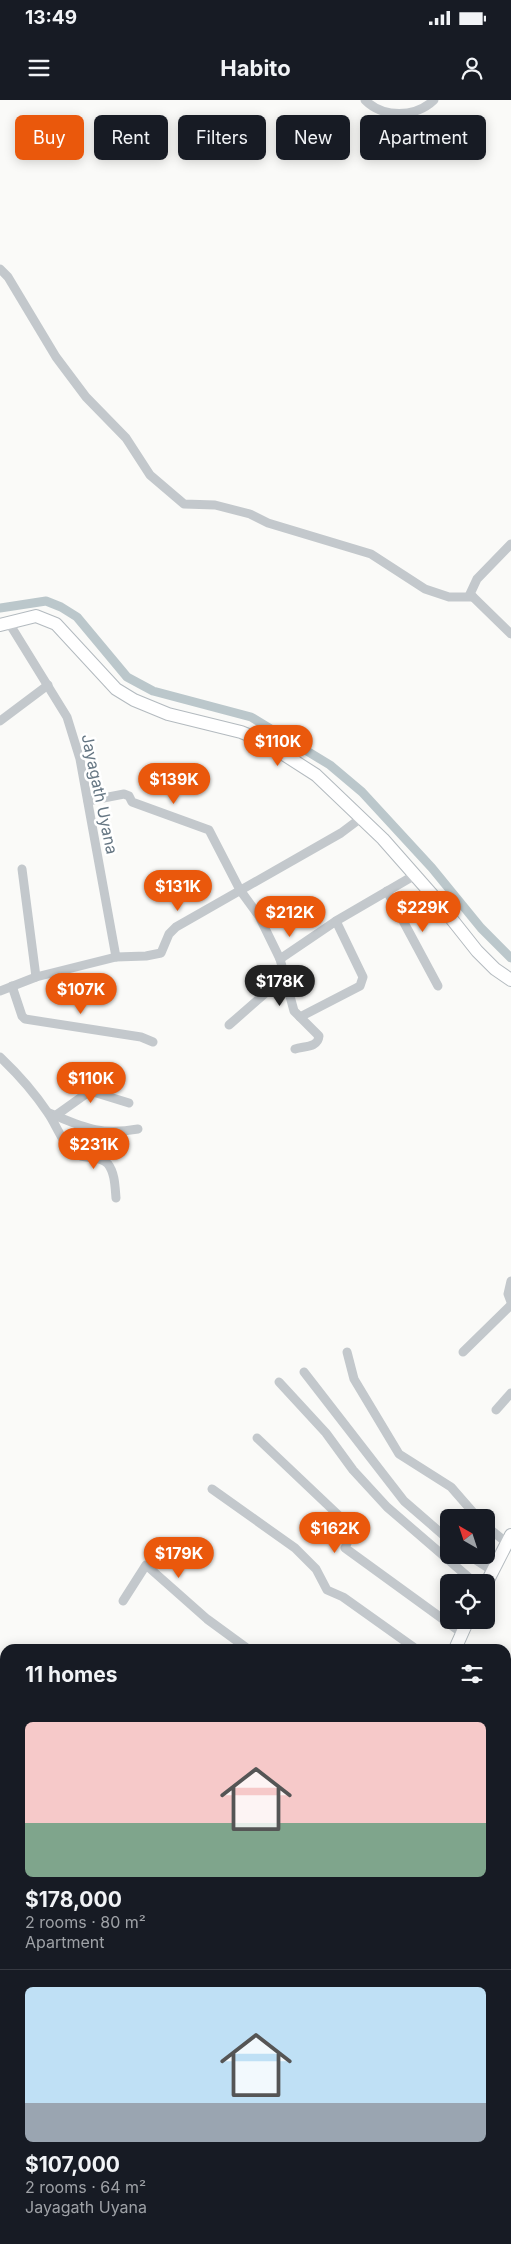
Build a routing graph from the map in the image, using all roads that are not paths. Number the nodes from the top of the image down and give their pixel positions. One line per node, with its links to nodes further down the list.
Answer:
1 (365, 100): 2 (street)
2 (434, 100)
3 (0, 269): 5 (street)
4 (511, 544): 5 (street)
5 (473, 596): 7 (street)
6 (4, 624): 8 (street, Jayagath Uyana); 11 (main road)
7 (511, 634)
8 (48, 685): 9 (street); 10 (street, Jayagath Uyana)
9 (0, 721)
10 (88, 801): 14 (street); 17 (street, Jayagath Uyana)
11 (361, 818): 13 (main road); 14 (street)
12 (22, 868): 20 (street)
13 (415, 876): 15 (street); 21 (main road)
14 (240, 890): 17 (street); 18 (street)
15 (388, 891): 16 (street); 23 (street)
16 (336, 921): 18 (street); 25 (street)
17 (116, 957): 20 (street)
18 (280, 959): 19 (street)
19 (285, 976): 25 (street); 26 (street)
20 (36, 977): 22 (street)
21 (511, 980)
22 (12, 986): 24 (street); 27 (street)
23 (438, 986)
24 (0, 991)
25 (300, 1017): 28 (street)
26 (229, 1025)
27 (153, 1042)
28 (295, 1050)
29 (0, 1057): 31 (street)
30 (128, 1104): 31 (street)
31 (52, 1114): 32 (street); 33 (street)
32 (138, 1129)
33 (116, 1198)
34 (511, 1282): 35 (street)
35 (511, 1303): 37 (street)
36 (346, 1352): 44 (street)
37 (463, 1352)
38 (304, 1372): 46 (street)
39 (279, 1382): 50 (street)
40 (511, 1394): 41 (street)
41 (496, 1410)
42 (257, 1438): 54 (street)
43 (212, 1489): 56 (street)
44 (470, 1509)
45 (495, 1531): 47 (street)
46 (440, 1532)
47 (509, 1539): 49 (main road)
48 (482, 1564): 49 (street)
49 (493, 1571): 51 (main road)
50 (465, 1574)
51 (491, 1574)
52 (122, 1601): 55 (street)
53 (464, 1629): 54 (main road)
54 (462, 1632): 57 (main road)
55 (241, 1644)
56 (409, 1644)
57 (457, 1644)

